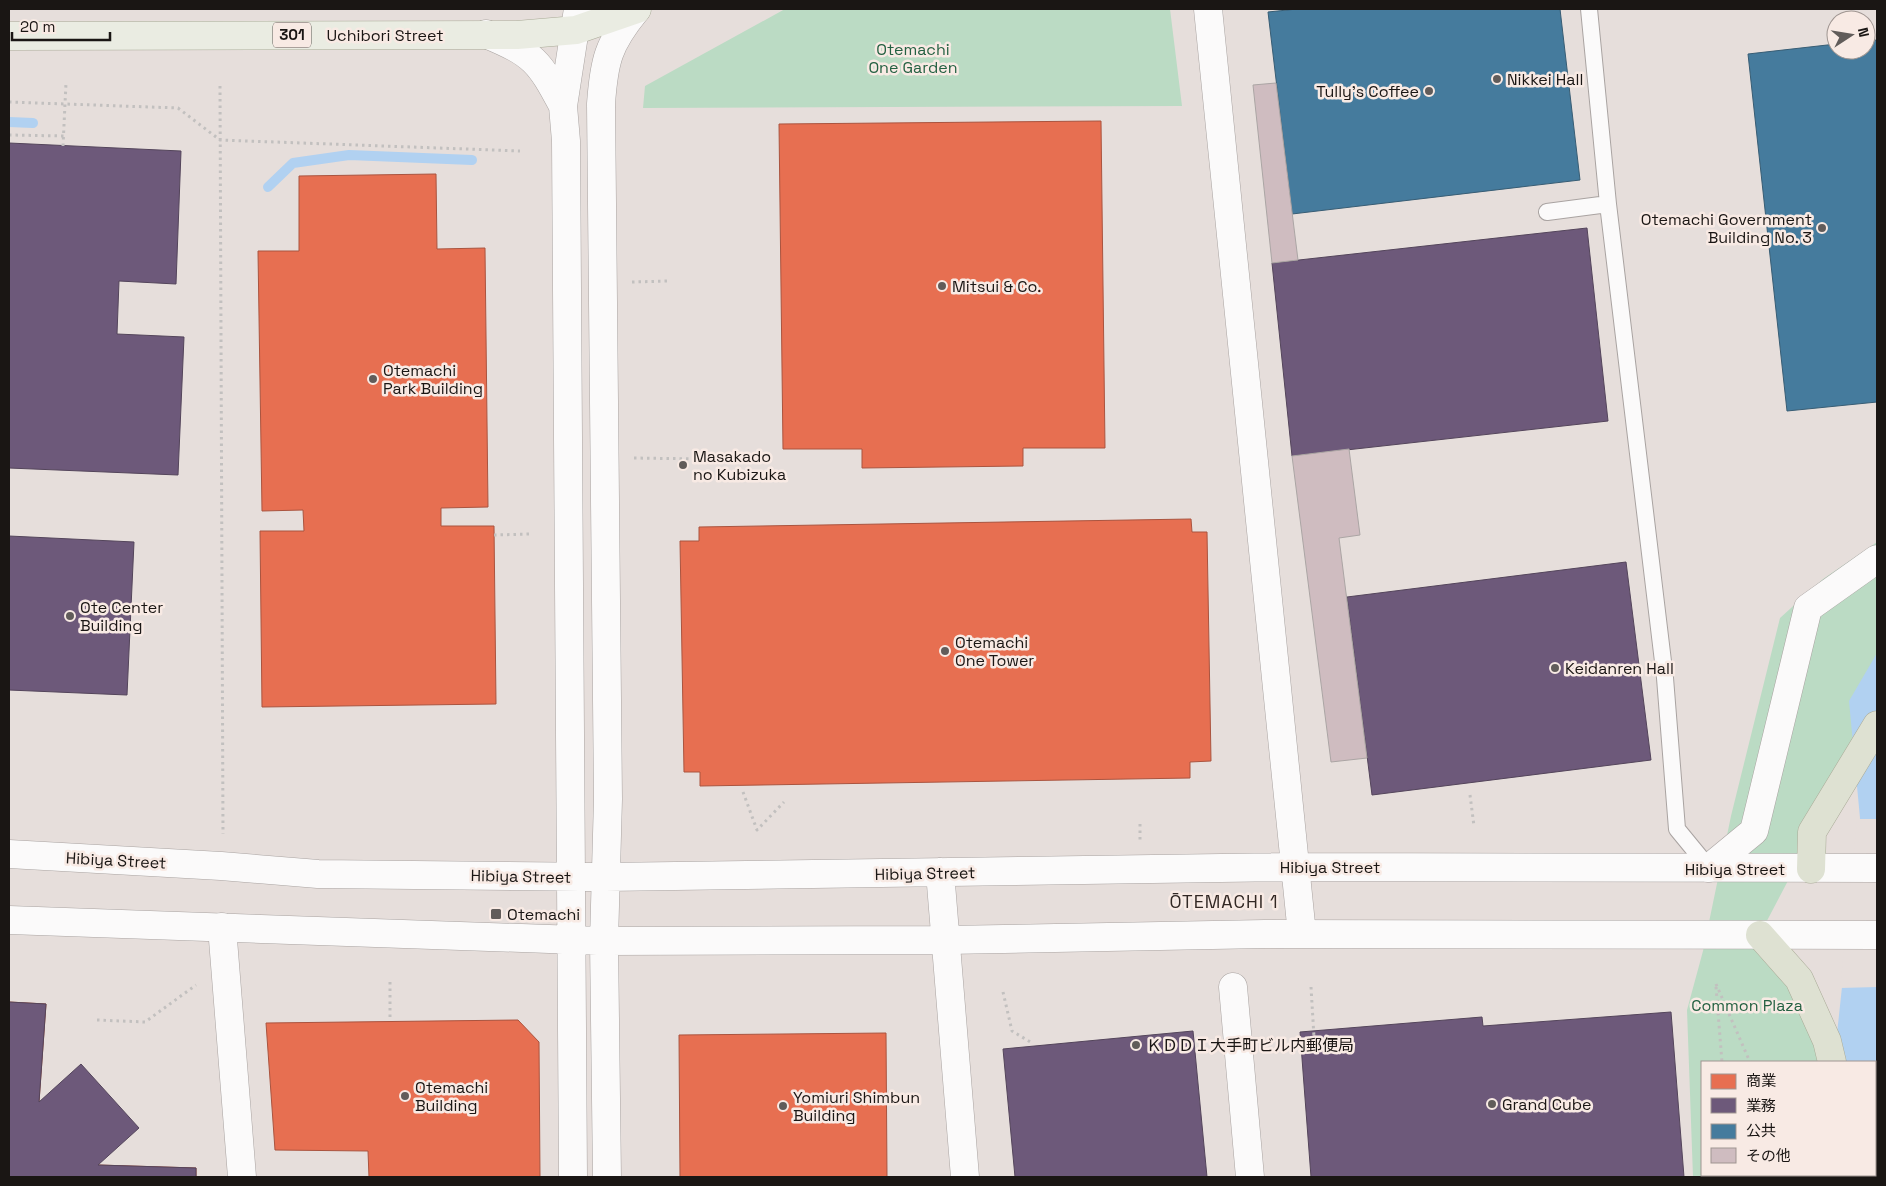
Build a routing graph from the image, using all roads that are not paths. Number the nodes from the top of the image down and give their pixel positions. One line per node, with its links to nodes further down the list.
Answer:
1 (636, 9): 4 (main road, Uchibori Street / 301); 7 (street)
2 (1208, 9): 14 (street)
3 (1589, 9): 9 (lane)
4 (572, 16): 5 (main road, Uchibori Street / 301); 7 (street); 8 (street)
5 (486, 34): 6 (main road, Uchibori Street / 301); 8 (street)
6 (9, 36)
7 (601, 104): 20 (street)
8 (563, 106): 19 (street)
9 (1608, 204): 10 (lane); 15 (lane)
10 (1547, 212)
11 (1877, 559): 15 (street)
12 (1877, 725): 17 (highway)
13 (9, 854): 19 (street, Hibiya Street)
14 (1296, 867): 15 (street, Hibiya Street); 18 (street, Hibiya Street); 23 (street)
15 (1709, 868): 17 (street, Hibiya Street)
16 (1877, 868): 17 (street, Hibiya Street)
17 (1811, 869)
18 (940, 872): 20 (street, Hibiya Street); 27 (street)
19 (570, 876): 20 (street, Hibiya Street); 26 (street)
20 (605, 877): 28 (street)
21 (9, 920): 22 (street)
22 (222, 927): 26 (street); 31 (street)
23 (1302, 934): 24 (street); 27 (street)
24 (1760, 934): 25 (street); 30 (highway)
25 (1877, 935)
26 (570, 940): 28 (street); 32 (street)
27 (946, 940): 28 (street); 34 (street)
28 (604, 941): 33 (street)
29 (1234, 987): 35 (street)
30 (1830, 1052)
31 (242, 1177)
32 (573, 1177)
33 (607, 1177)
34 (965, 1177)
35 (1250, 1177)

